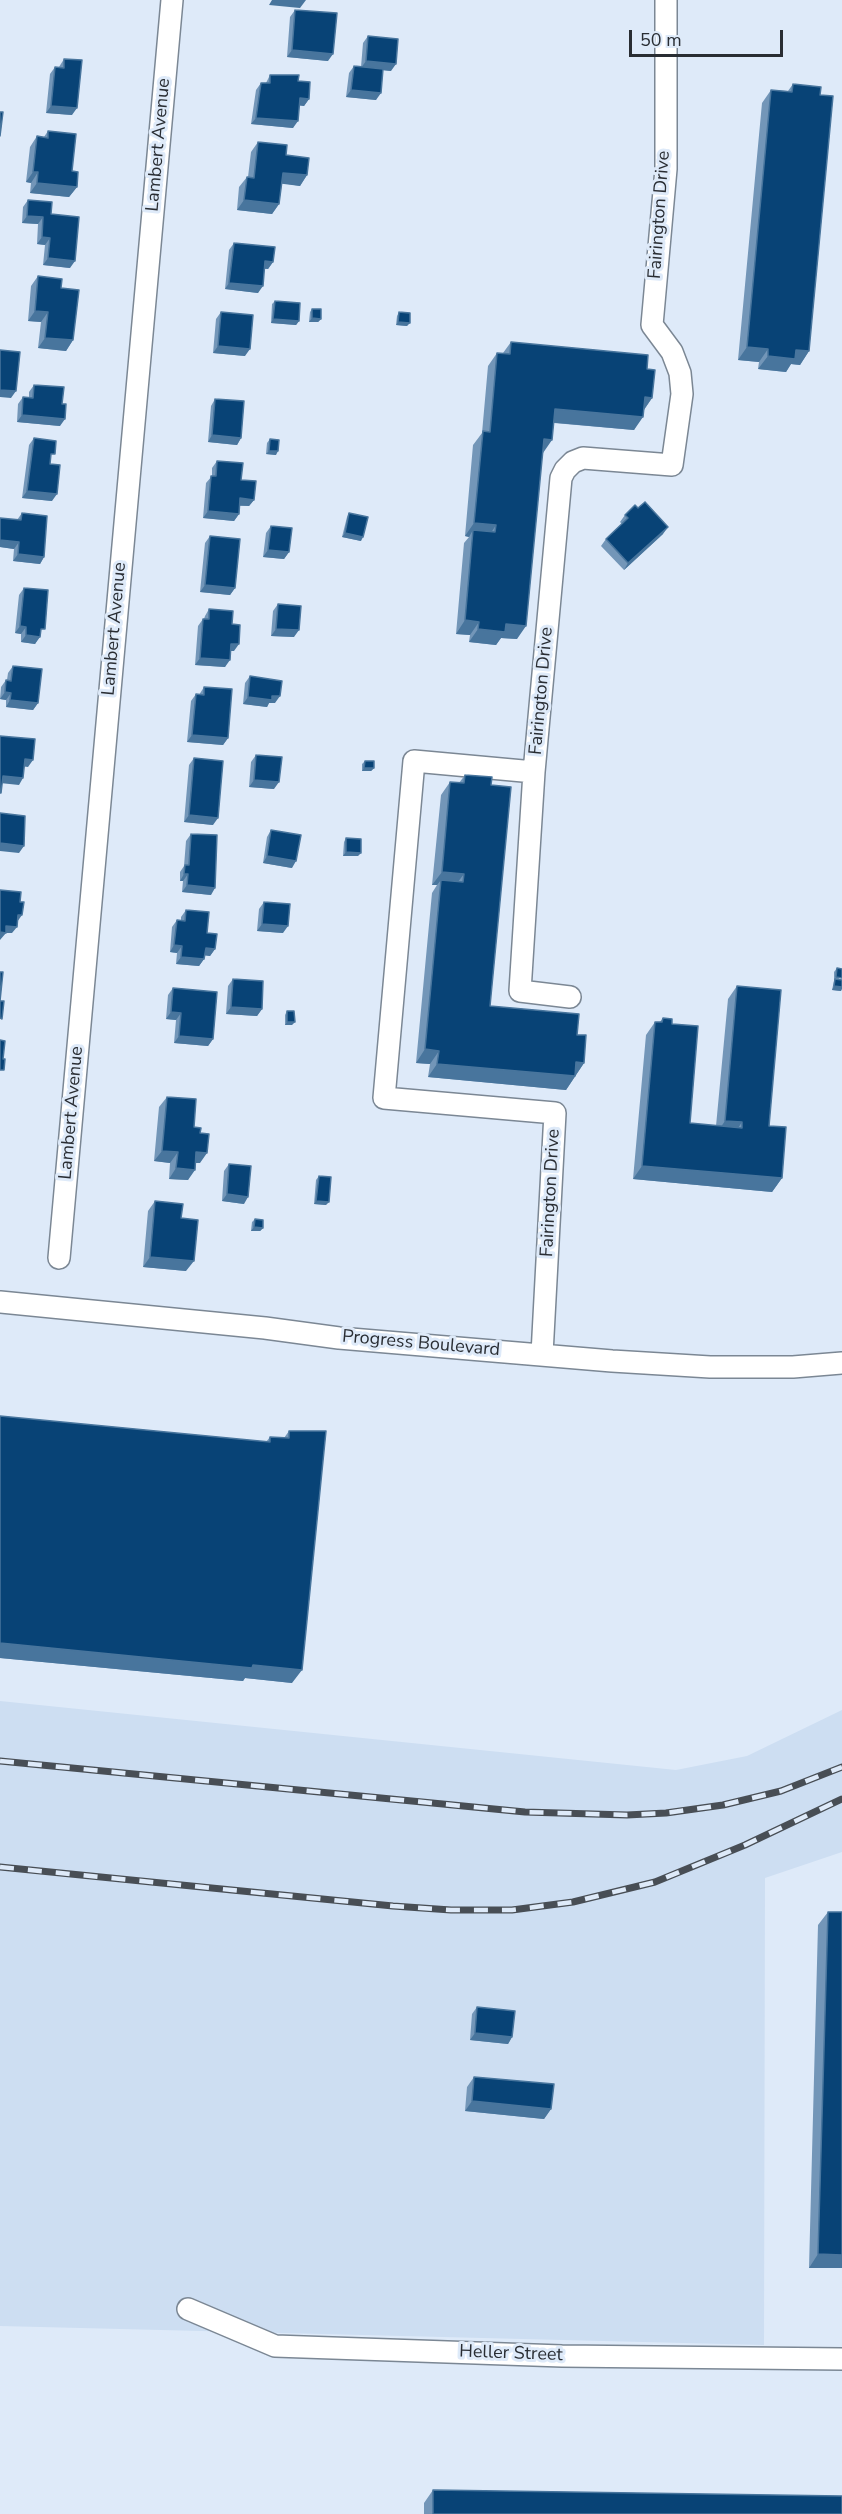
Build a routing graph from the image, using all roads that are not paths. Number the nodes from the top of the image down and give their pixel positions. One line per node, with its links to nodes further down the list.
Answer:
1 (172, 0): 5 (street, Lambert Avenue)
2 (666, 0): 3 (street, Fairington Drive)
3 (534, 772): 4 (street); 7 (street, Fairington Drive)
4 (570, 998)
5 (59, 1258)
6 (0, 1302): 7 (street, Progress Boulevard)
7 (542, 1354): 8 (street, Progress Boulevard)
8 (842, 1363)
9 (188, 2309): 10 (street, Heller Street)
10 (842, 2359)

